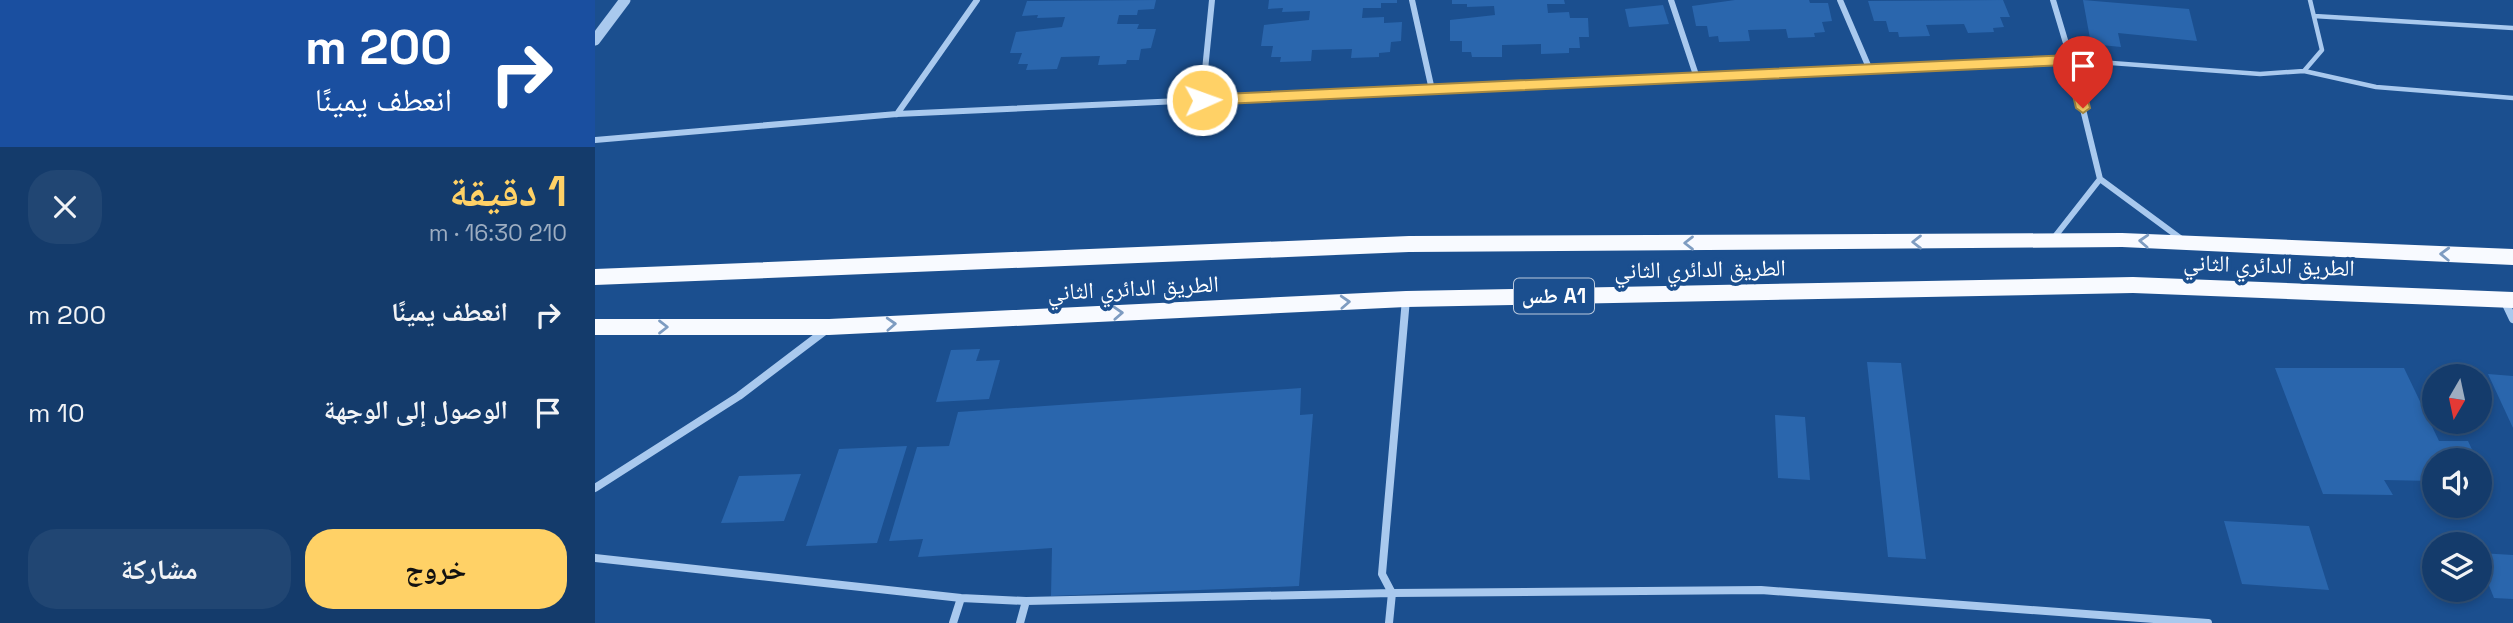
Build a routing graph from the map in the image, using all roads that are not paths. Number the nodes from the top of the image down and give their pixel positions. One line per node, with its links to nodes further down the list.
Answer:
1 (625, 0): 11 (street)
2 (977, 0): 19 (street)
3 (1212, 0): 18 (street)
4 (1412, 0): 16 (street)
5 (1671, 0): 15 (street)
6 (1840, 0): 13 (street)
7 (2053, 0): 12 (street)
8 (2310, 0): 9 (lane)
9 (2314, 16): 10 (lane); 14 (lane)
10 (2513, 28)
11 (595, 40)
12 (2071, 60): 13 (street); 14 (lane); 21 (street)
13 (1870, 70): 15 (street)
14 (2304, 71): 17 (lane)
15 (1696, 78): 16 (street)
16 (1432, 90): 18 (street)
17 (2513, 98)
18 (1202, 100): 19 (street)
19 (898, 114): 20 (street)
20 (595, 140)
21 (2100, 179): 22 (street); 23 (street)
22 (2052, 241): 23 (highway, الطريق الدائري الثاني, one-way to 22); 25 (highway, الطريق الدائري الثاني, one-way to 25)
23 (2187, 243): 24 (highway, الطريق الدائري الثاني, one-way to 23)
24 (2513, 257)
25 (595, 277)
26 (1406, 299): 27 (highway, الطريق الدائري الثاني / طس A1); 30 (highway, الطريق الدائري الثاني / طس A1, one-way to 26); 33 (street)
27 (2508, 299): 28 (street)
28 (2513, 318)
29 (595, 327): 30 (highway, الطريق الدائري الثاني / طس A1, one-way to 30)
30 (829, 327): 31 (street)
31 (595, 488)
32 (595, 558): 34 (street)
33 (1392, 593): 35 (street); 38 (street); 39 (street)
34 (961, 598): 35 (street); 36 (street)
35 (1026, 601): 37 (street)
36 (953, 623)
37 (1020, 623)
38 (1389, 623)
39 (2208, 623)

